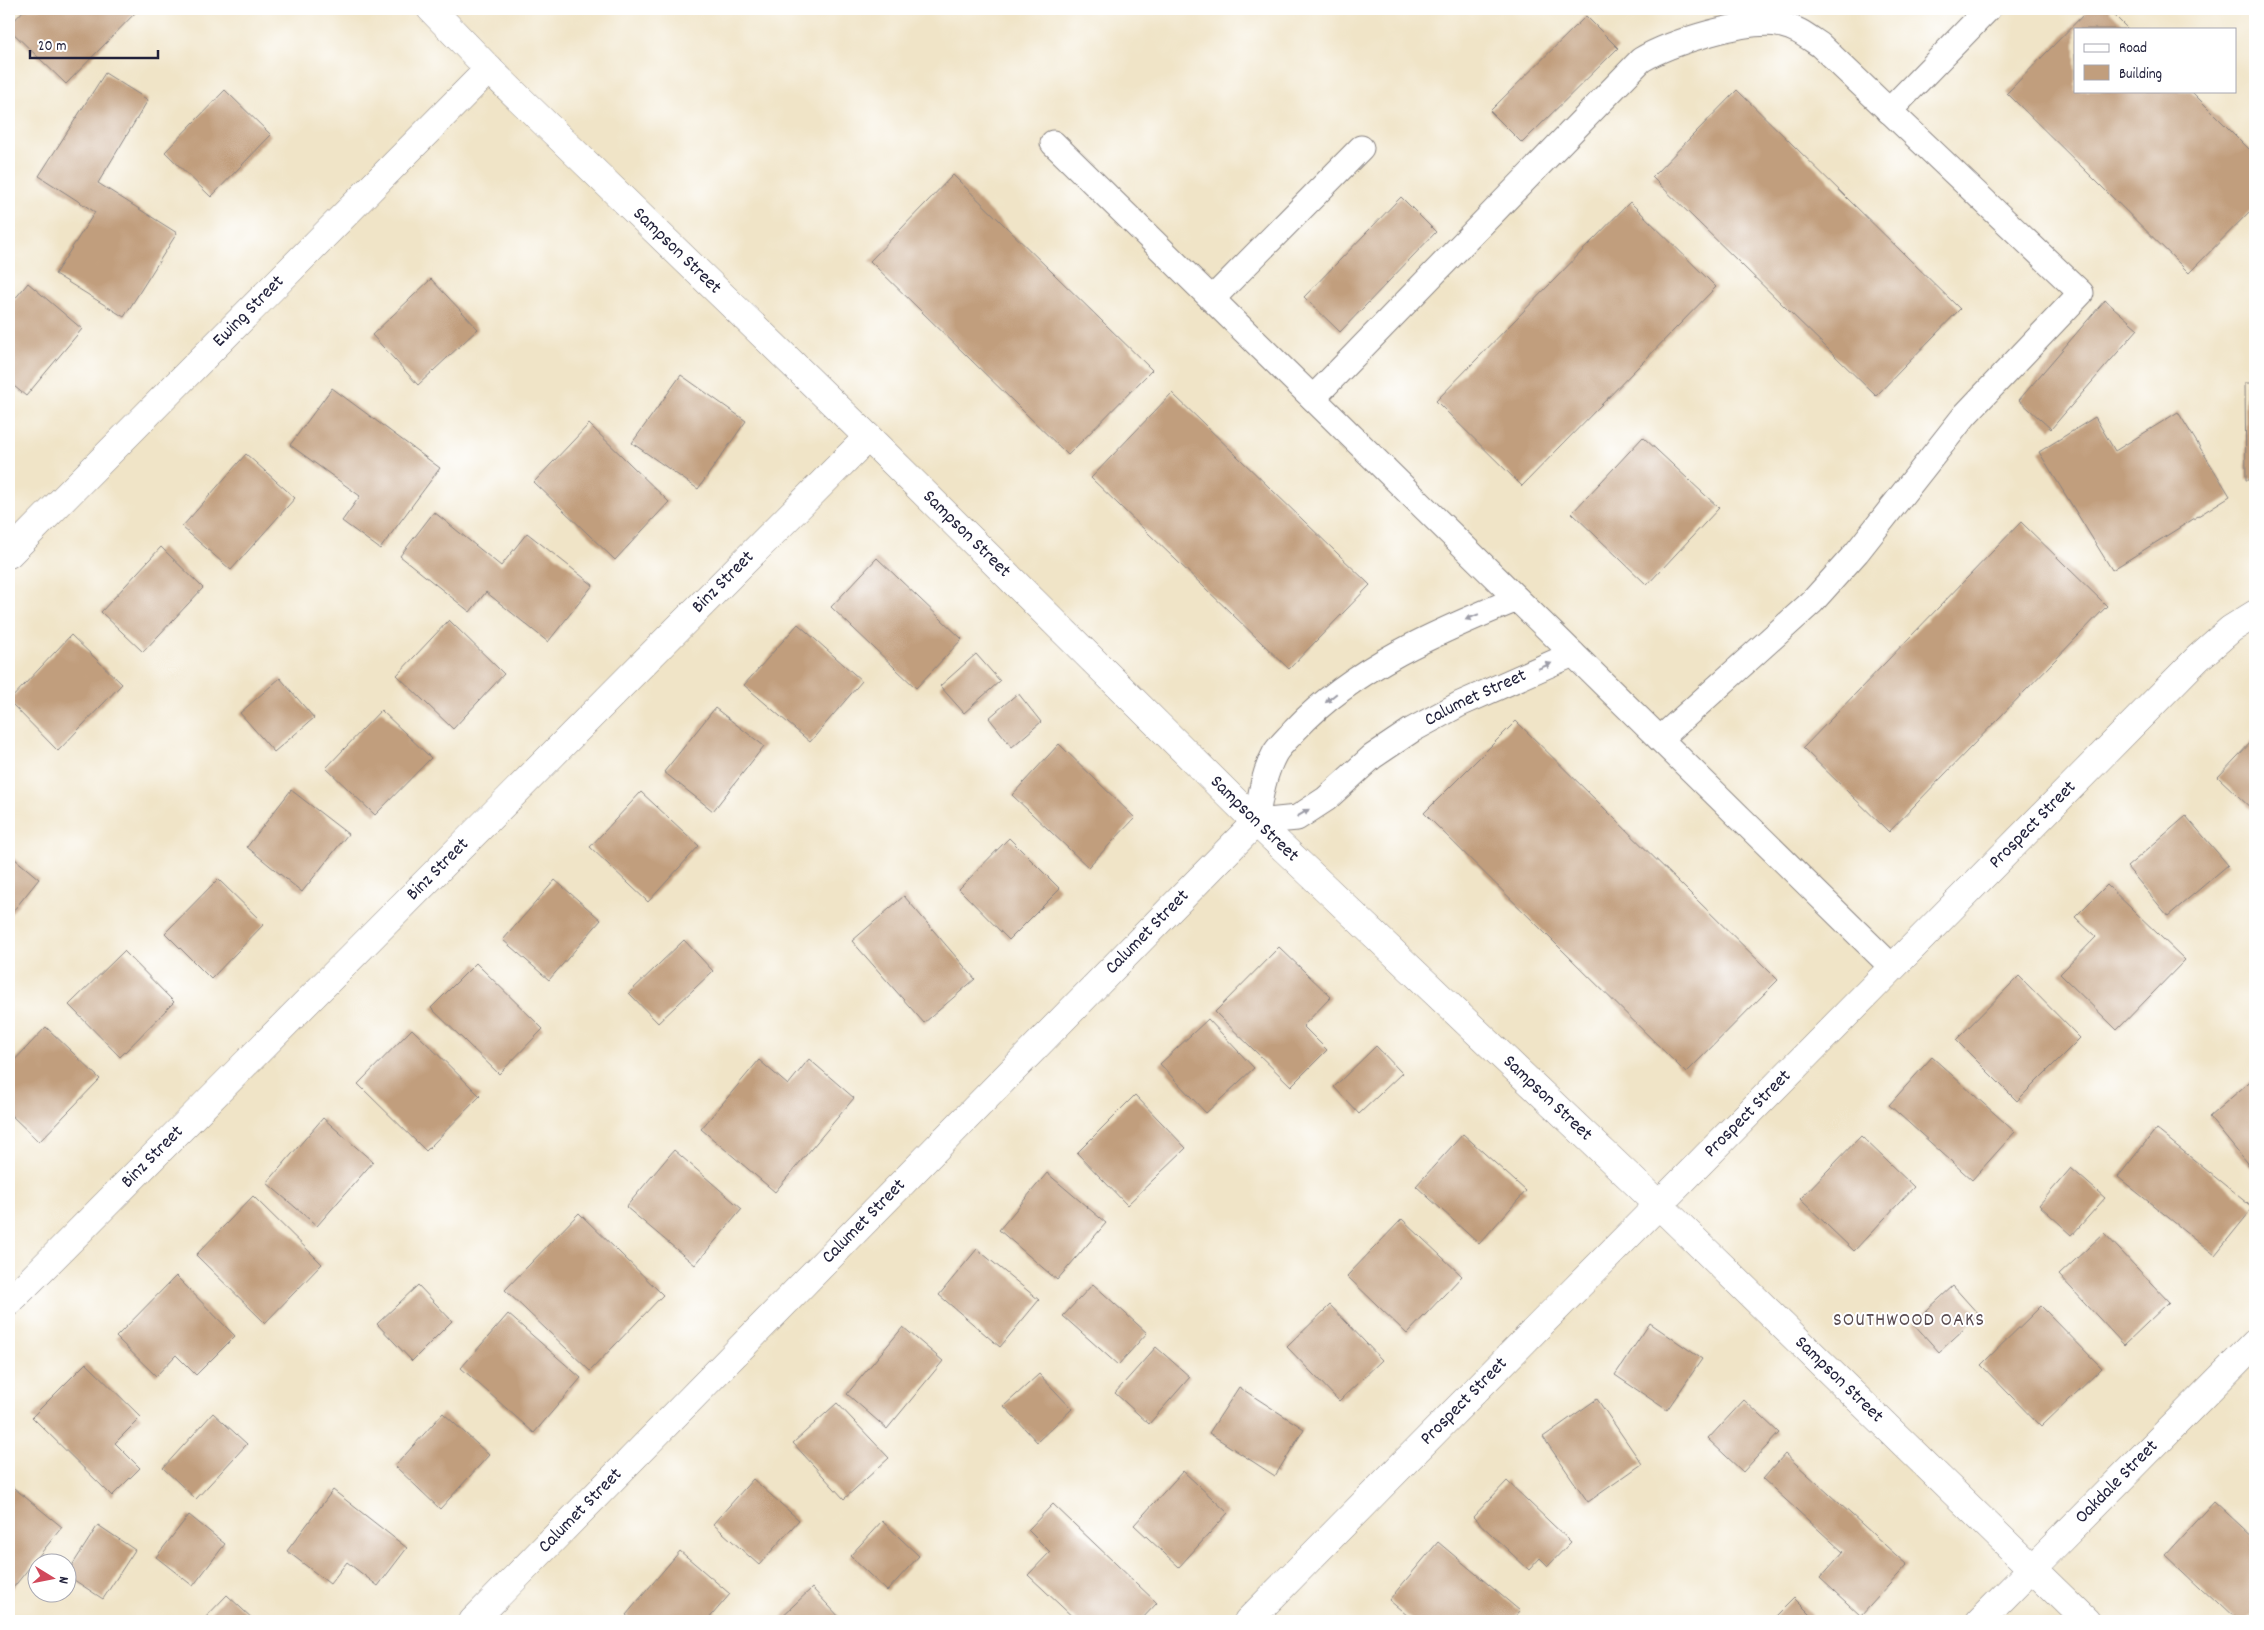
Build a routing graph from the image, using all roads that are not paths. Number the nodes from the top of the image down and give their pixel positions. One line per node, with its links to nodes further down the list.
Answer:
1 (1988, 9): 4 (lane)
2 (441, 12): 3 (street, Sampson Street)
3 (489, 70): 9 (street, Sampson Street); 10 (street, Ewing Street)
4 (1889, 111): 8 (lane); 14 (lane)
5 (1053, 143): 7 (lane)
6 (1361, 148): 7 (lane)
7 (1212, 299): 8 (lane)
8 (1313, 398): 11 (lane)
9 (868, 437): 15 (street, Sampson Street); 18 (street, Binz Street)
10 (9, 554)
11 (1517, 598): 13 (lane); 15 (lane, one-way to 15)
12 (2255, 614): 16 (street, Prospect Street)
13 (1573, 654): 14 (lane); 15 (lane, Calumet Street, one-way to 13)
14 (1660, 739): 16 (lane)
15 (1256, 822): 17 (street, Sampson Street); 21 (street, Calumet Street)
16 (1892, 967): 17 (street, Prospect Street)
17 (1658, 1204): 20 (street, Sampson Street); 22 (street, Prospect Street)
18 (9, 1302)
19 (2255, 1343): 20 (street, Oakdale Street)
20 (2033, 1568): 23 (street, Oakdale Street); 24 (street, Sampson Street)
21 (473, 1621)
22 (1248, 1621)
23 (1980, 1621)
24 (2086, 1621)

